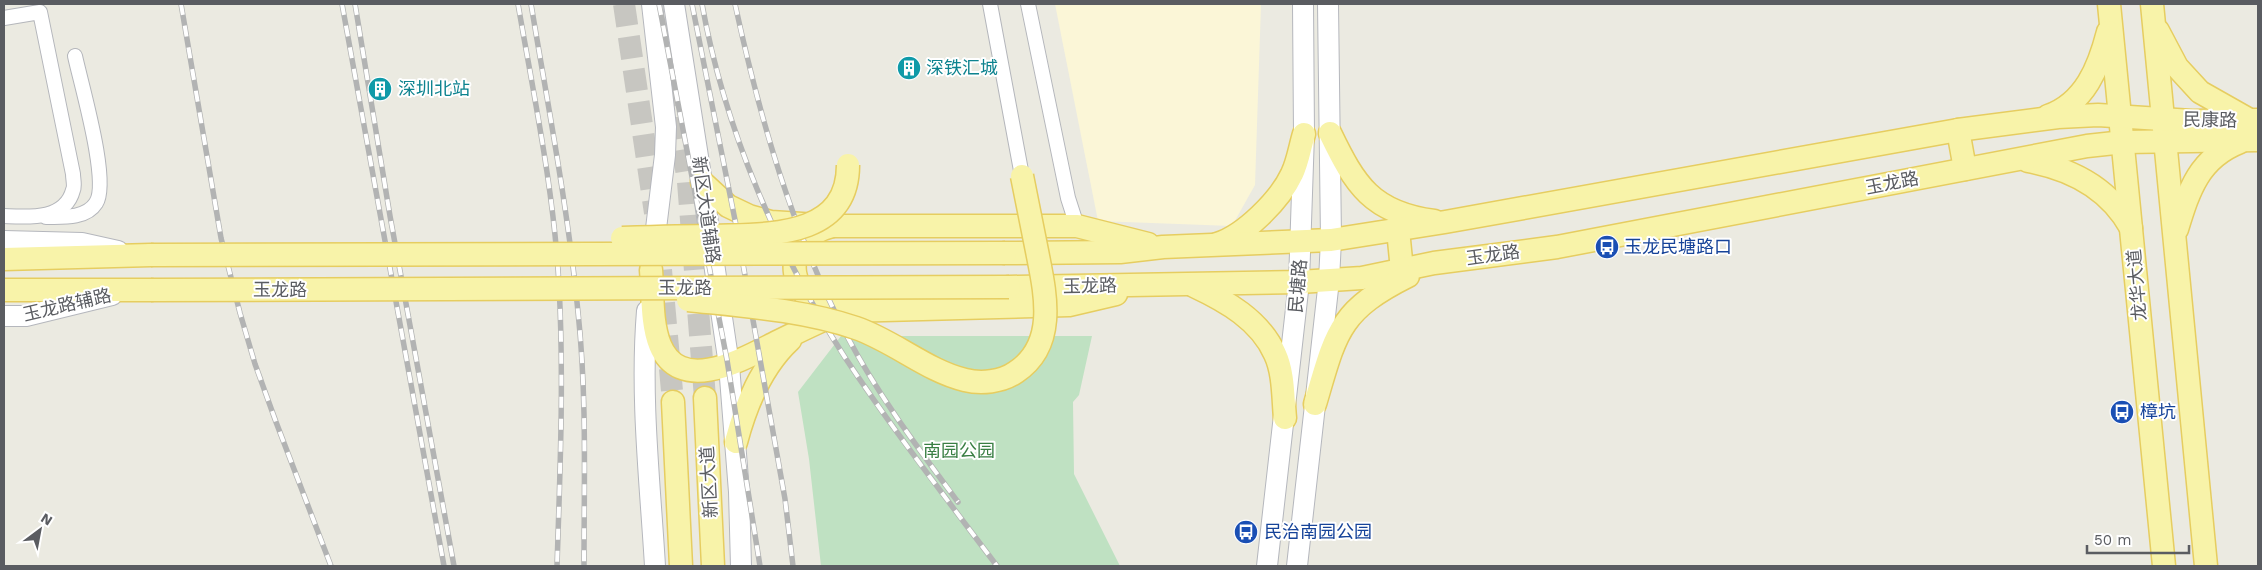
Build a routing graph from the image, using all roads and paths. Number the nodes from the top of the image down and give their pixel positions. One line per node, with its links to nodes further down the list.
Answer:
1 (652, 4): 44 (main road, 新区大道辅路)
2 (674, 4): 26 (main road, 新区大道辅路)
3 (990, 4): 25 (street)
4 (1028, 4): 31 (street)
5 (1302, 4): 11 (main road, 民塘路)
6 (1328, 4): 12 (main road, 民塘路)
7 (2110, 10): 13 (main road, 龙华大道); 15 (main road)
8 (2153, 11): 14 (main road); 17 (main road)
9 (4, 18): 28 (street)
10 (75, 56): 28 (street)
11 (1303, 78): 12 (main road); 19 (main road, 民塘路)
12 (1328, 79): 18 (main road, 民塘路)
13 (2121, 116): 14 (main road, 玉龙路); 15 (main road, 玉龙路); 21 (main road, 龙华大道)
14 (2162, 118): 17 (main road, 民康路); 20 (main road)
15 (2037, 119): 16 (main road, 玉龙路)
16 (1958, 130): 24 (main road); 29 (main road, 玉龙路)
17 (2254, 130): 20 (main road, 民康路); 34 (main road)
18 (1330, 132): 29 (main road); 35 (main road, 民塘路)
19 (1304, 134): 37 (main road, 民塘路); 38 (main road)
20 (2165, 141): 21 (main road, 玉龙路); 34 (main road)
21 (2124, 142): 22 (main road, 玉龙路); 33 (main road, 龙华大道)
22 (2020, 159): 24 (main road, 玉龙路); 33 (main road)
23 (848, 166): 40 (main road, bridge)
24 (1965, 169): 43 (main road, 玉龙路)
25 (1022, 176): 51 (main road, bridge)
26 (702, 182): 30 (main road); 57 (main road, 新区大道辅路)
27 (4, 216): 28 (street)
28 (34, 218)
29 (1445, 222): 32 (main road, 玉龙路)
30 (833, 226): 31 (main road); 54 (main road)
31 (1077, 226): 39 (main road)
32 (1398, 230): 35 (main road, 玉龙路); 45 (main road)
33 (2132, 231): 69 (main road, 龙华大道)
34 (2174, 237): 70 (main road)
35 (1331, 240): 37 (main road, 玉龙路); 46 (main road, 民塘路)
36 (4, 241): 41 (main road)
37 (1301, 243): 38 (main road, 玉龙路); 47 (main road, 民塘路)
38 (1222, 245): 39 (main road, 玉龙路); 48 (main road)
39 (1163, 247): 40 (main road, 玉龙路, bridge)
40 (394, 254): 41 (main road, 玉龙路, bridge)
41 (145, 255): 42 (main road, 玉龙路)
42 (4, 259)
43 (1434, 263): 45 (main road, 玉龙路); 60 (main road)
44 (651, 270): 57 (main road); 63 (main road, 新区大道辅路)
45 (1402, 270): 46 (main road, 玉龙路)
46 (1329, 280): 47 (main road, 玉龙路); 60 (main road, 民塘路)
47 (1299, 282): 48 (main road, 玉龙路); 61 (main road, 民塘路)
48 (1230, 283): 49 (main road, 玉龙路)
49 (1189, 284): 50 (main road, 玉龙路); 61 (main road)
50 (1159, 285): 51 (main road, 玉龙路, bridge); 54 (main road)
51 (533, 289): 53 (main road, 玉龙路, bridge)
52 (4, 290): 53 (main road, 玉龙路)
53 (140, 290): 55 (main road, 玉龙路辅路)
54 (846, 311): 56 (main road)
55 (4, 316)
56 (800, 331): 57 (main road); 62 (main road)
57 (729, 365): 62 (main road, 新区大道辅路)
58 (705, 398): 65 (main road, 新区大道)
59 (673, 402): 64 (main road, 新区大道)
60 (1315, 404): 68 (main road, 民塘路)
61 (1285, 418): 67 (main road, 民塘路)
62 (736, 442): 66 (main road, 新区大道辅路)
63 (656, 566)
64 (680, 566)
65 (713, 566)
66 (741, 566)
67 (1268, 566)
68 (1297, 566)
69 (2164, 566)
70 (2206, 566)

